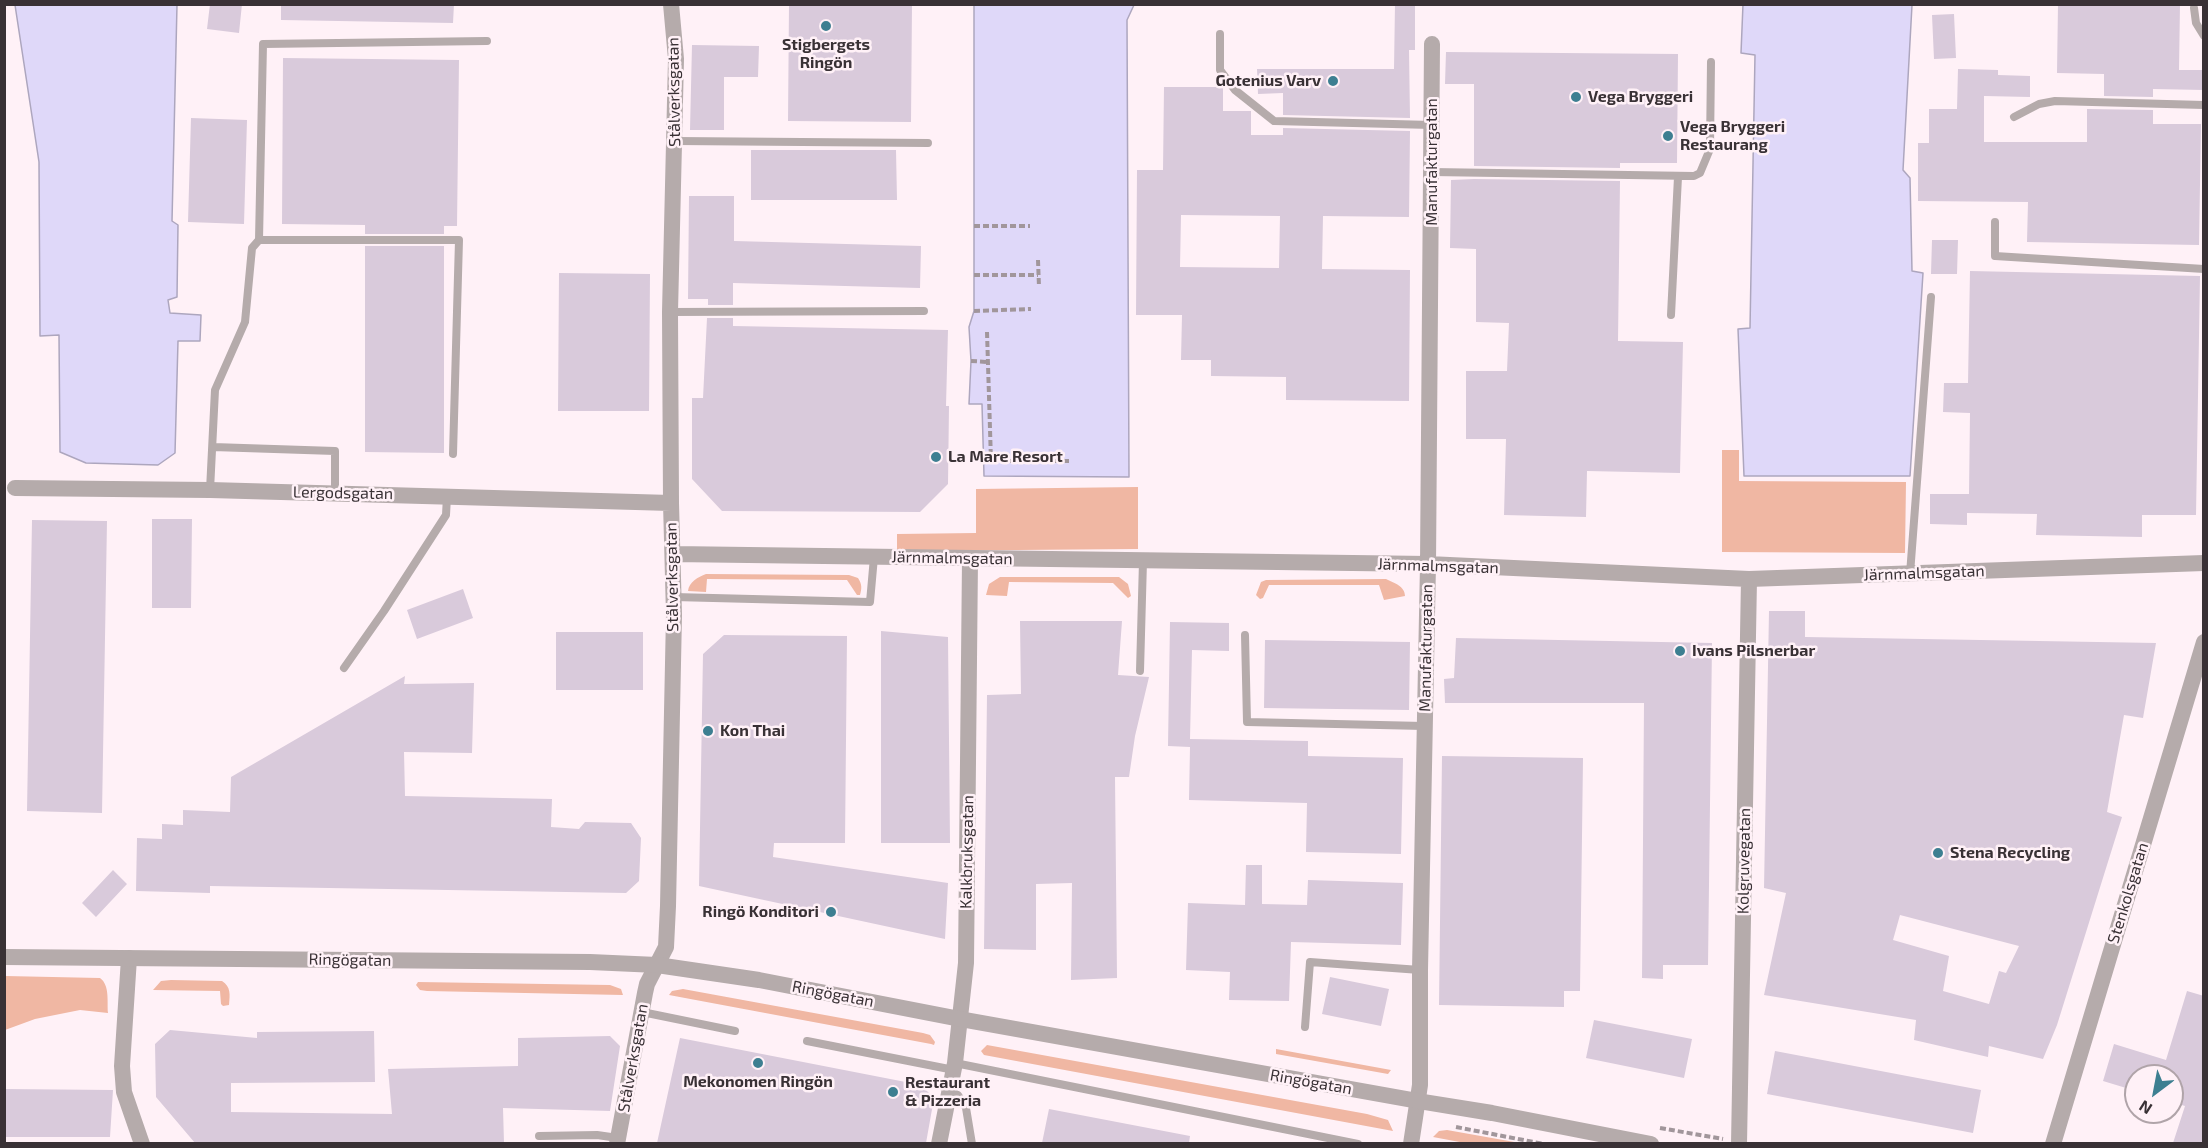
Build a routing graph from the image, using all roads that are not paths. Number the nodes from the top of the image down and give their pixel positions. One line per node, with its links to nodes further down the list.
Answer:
1 (671, 4): 11 (street, Stålverksgatan)
2 (2194, 8): 4 (lane)
3 (1220, 34): 10 (lane)
4 (2204, 36)
5 (487, 41): 16 (lane)
6 (1432, 44): 10 (street, Manufakturgatan)
7 (1711, 62): 14 (lane)
8 (2204, 105): 9 (lane)
9 (2014, 117)
10 (1433, 125): 13 (street, Manufakturgatan)
11 (676, 141): 12 (lane); 20 (street, Stålverksgatan)
12 (928, 143)
13 (1432, 172): 14 (lane); 34 (street, Manufakturgatan)
14 (1678, 177): 21 (lane)
15 (1995, 222): 17 (lane)
16 (259, 240): 22 (lane); 23 (lane)
17 (2204, 269)
18 (1931, 297): 35 (lane)
19 (924, 311): 20 (lane)
20 (670, 312): 28 (street, Stålverksgatan)
21 (1671, 315)
22 (213, 447): 25 (lane); 26 (lane)
23 (453, 454)
24 (15, 489): 25 (street, Lergodsgatan)
25 (210, 490): 26 (street, Lergodsgatan)
26 (335, 493): 27 (street, Lergodsgatan)
27 (447, 495): 28 (street, Lergodsgatan); 40 (lane)
28 (670, 503): 29 (street, Stålverksgatan)
29 (673, 554): 30 (street, Järnmalmsgatan); 37 (street, Stålverksgatan)
30 (874, 557): 31 (street, Järnmalmsgatan); 37 (lane)
31 (970, 559): 32 (street, Järnmalmsgatan); 48 (street, Kalkbruksgatan)
32 (1143, 561): 34 (street, Järnmalmsgatan); 41 (lane)
33 (2204, 563): 35 (street, Järnmalmsgatan)
34 (1428, 564): 36 (street, Järnmalmsgatan); 42 (street, Manufakturgatan)
35 (1910, 574): 36 (street, Järnmalmsgatan)
36 (1749, 579): 63 (street, Kolgruvegatan)
37 (674, 597): 45 (street, Stålverksgatan)
38 (1245, 635): 42 (lane)
39 (2204, 642): 64 (street, Stenkolsgatan)
40 (345, 668)
41 (1140, 671)
42 (1424, 726): 46 (street, Manufakturgatan)
43 (4, 957): 44 (street, Ringögatan)
44 (129, 958): 45 (street, Ringögatan); 57 (street)
45 (657, 965): 47 (street, Stålverksgatan); 48 (street, Ringögatan)
46 (1420, 970): 49 (lane); 54 (street, Manufakturgatan)
47 (642, 1012): 50 (lane); 56 (street, Stålverksgatan)
48 (960, 1019): 52 (street, Kalkbruksgatan); 54 (street, Ringögatan)
49 (1305, 1027)
50 (735, 1031)
51 (807, 1041): 52 (lane)
52 (954, 1067): 53 (street, Kalkbruksgatan); 60 (lane)
53 (949, 1092): 58 (street, Kalkbruksgatan); 59 (lane)
54 (1418, 1101): 61 (street, Manufakturgatan); 62 (street, Ringögatan)
55 (539, 1136): 56 (lane)
56 (617, 1141)
57 (142, 1143)
58 (939, 1143)
59 (972, 1143)
60 (1358, 1143)
61 (1411, 1143)
62 (1651, 1143)
63 (1739, 1143)
64 (2053, 1143)

